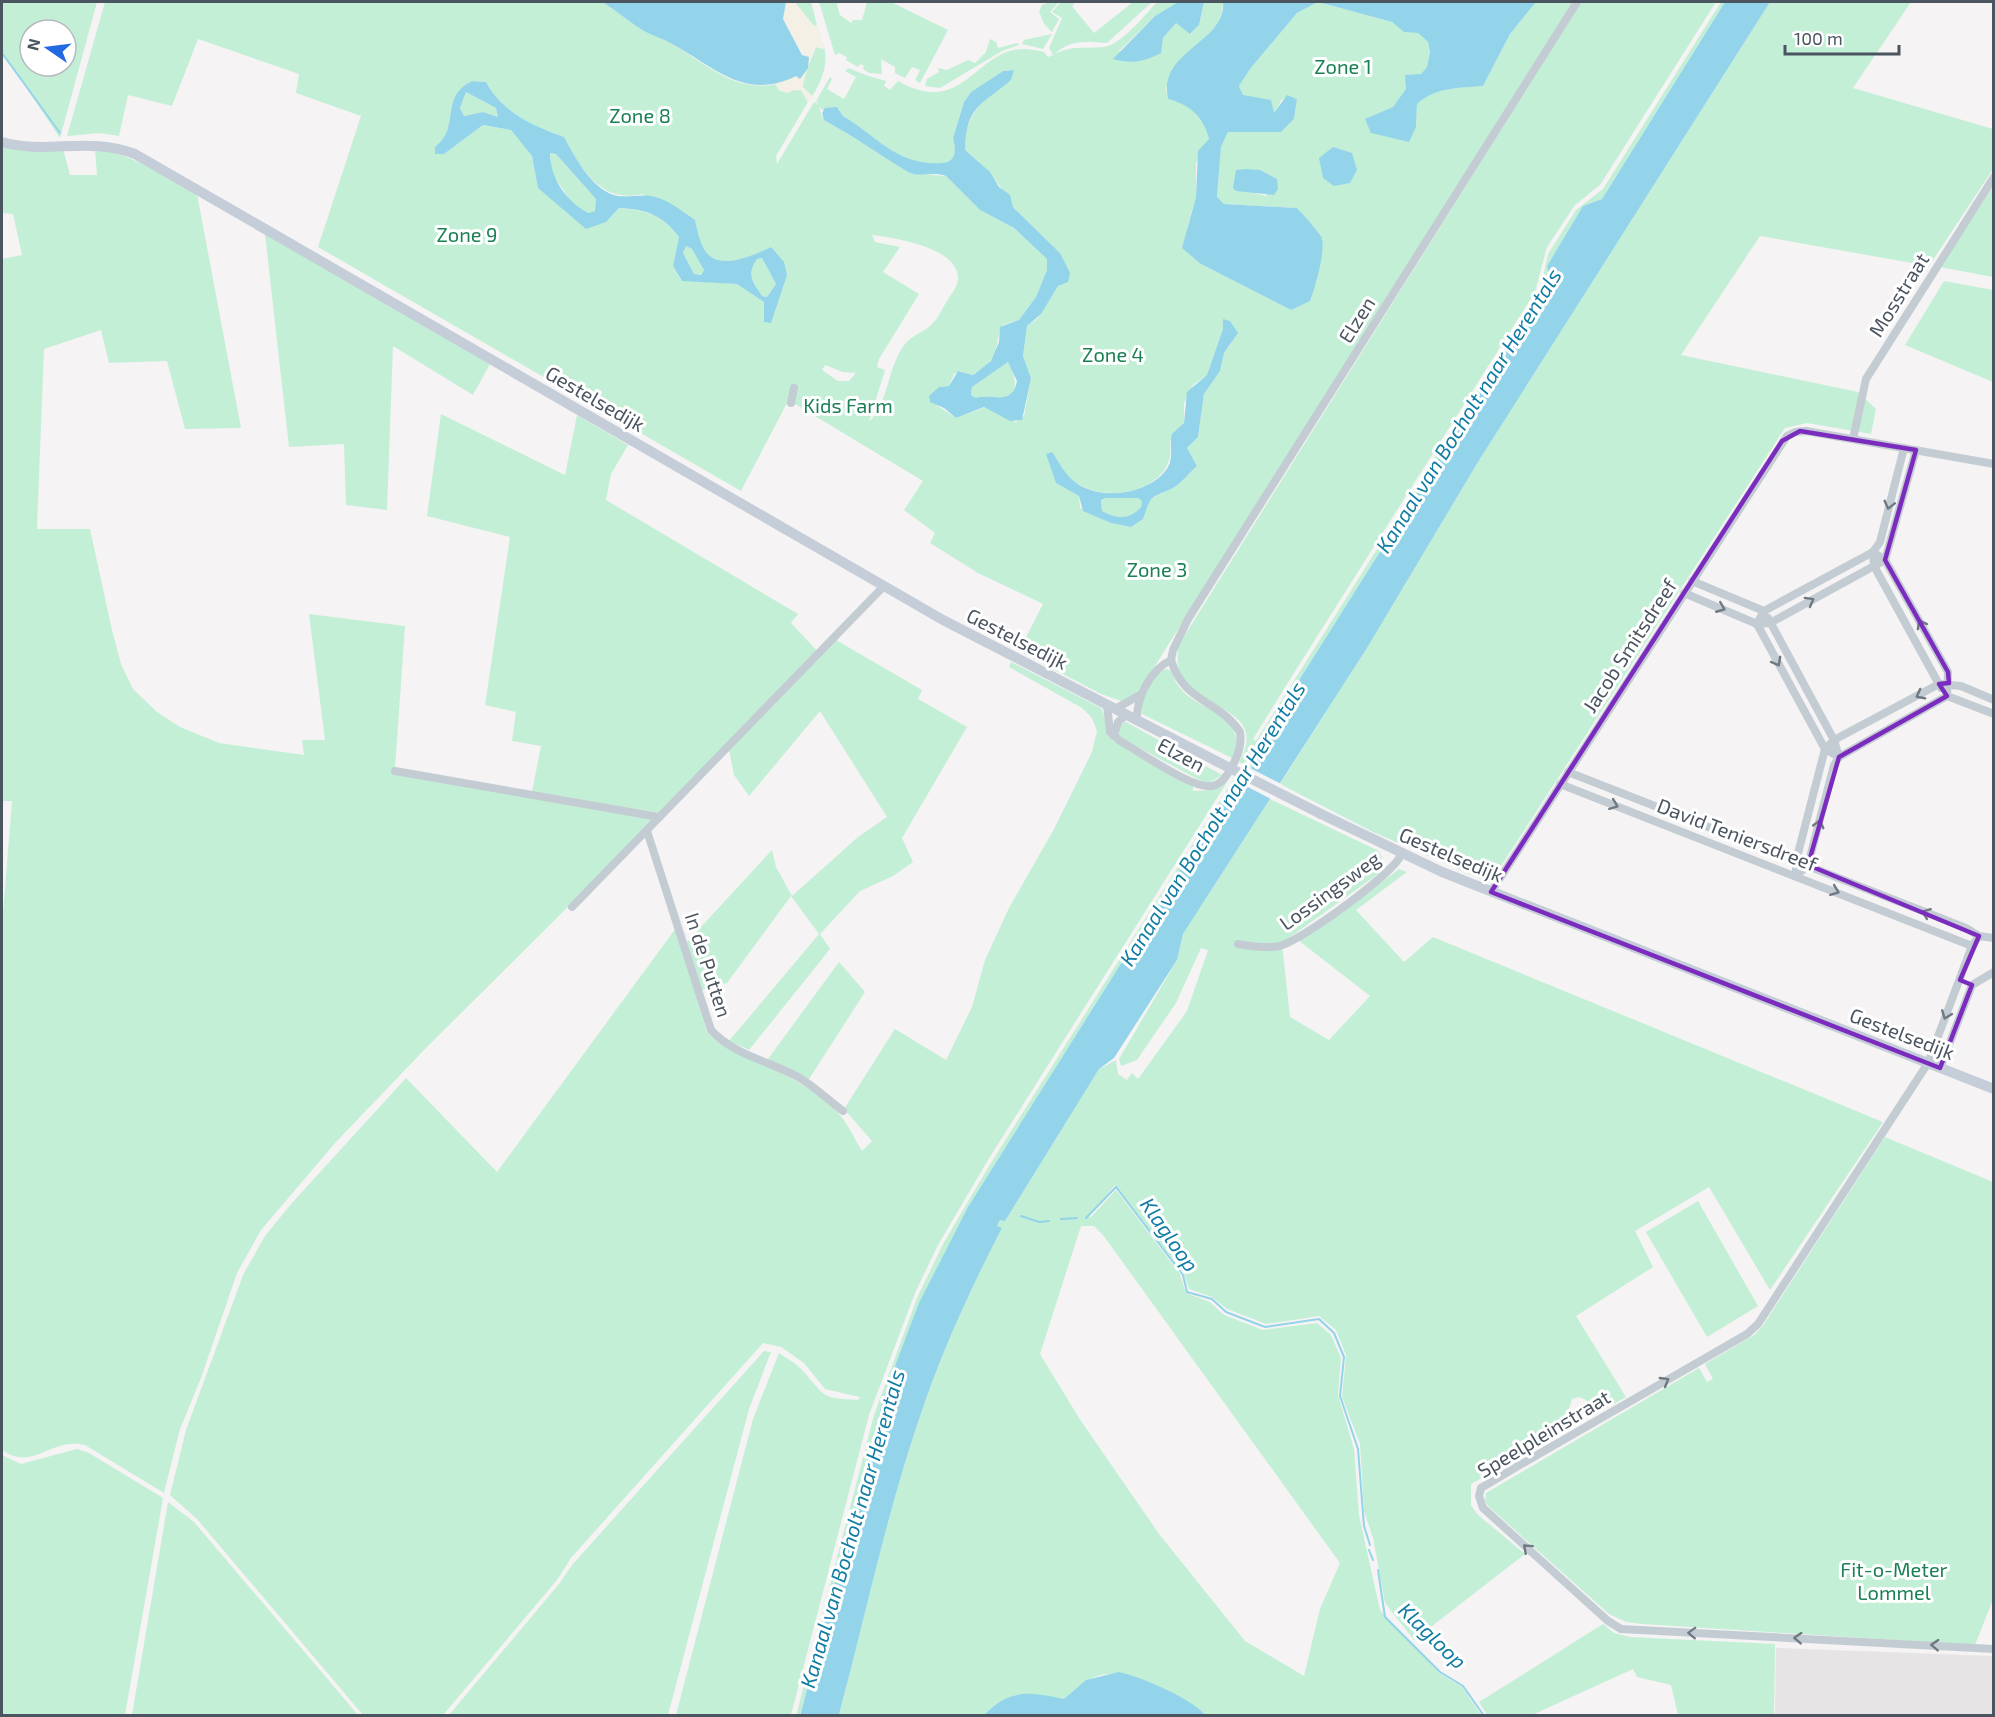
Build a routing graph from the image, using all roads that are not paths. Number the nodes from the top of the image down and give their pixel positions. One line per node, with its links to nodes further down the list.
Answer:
1 (1577, 2): 19 (street, Elzen)
2 (2, 142): 14 (main road, Gestelsedijk)
3 (1994, 177): 6 (street, Mosstraat)
4 (794, 388): 5 (street)
5 (791, 403)
6 (1853, 439): 7 (street); 13 (street, Jacob Smitsdreef)
7 (1904, 448): 8 (street); 10 (street, one-way to 10)
8 (1916, 450): 9 (street); 11 (street)
9 (1994, 464)
10 (1873, 552): 11 (street); 12 (street); 16 (street)
11 (1885, 561): 12 (street); 20 (street, one-way to 11)
12 (1874, 566): 17 (street, one-way to 12); 21 (street)
13 (1692, 581): 15 (street, Jacob Smitsdreef); 16 (street)
14 (883, 587): 25 (main road, Gestelsedijk); 36 (street)
15 (1684, 593): 18 (street, one-way to 18); 34 (street, Jacob Smitsdreef)
16 (1764, 611): 17 (street); 18 (street)
17 (1770, 622): 18 (street); 30 (street)
18 (1757, 624): 31 (street, one-way to 31)
19 (1171, 660): 22 (street, Elzen); 29 (street, Elzen)
20 (1949, 683): 21 (street); 23 (street); 24 (street)
21 (1939, 684): 23 (street); 30 (street, one-way to 30)
22 (1141, 694): 25 (street, Elzen); 28 (street, Elzen)
23 (1947, 696): 26 (street); 32 (street)
24 (1994, 700)
25 (1111, 707): 27 (main road, Gestelsedijk); 29 (street)
26 (1994, 714)
27 (1126, 715): 28 (main road, Gestelsedijk); 29 (street)
28 (1137, 721): 38 (main road, Gestelsedijk, bridge)
29 (1114, 736)
30 (1834, 740): 31 (street); 32 (street)
31 (1825, 749): 32 (street); 39 (street)
32 (1839, 757): 40 (street, one-way to 32)
33 (395, 771): 36 (street)
34 (1568, 772): 35 (street, Jacob Smitsdreef); 39 (street, David Teniersdreef)
35 (1560, 784): 41 (street, David Teniersdreef, one-way to 41); 42 (street, Jacob Smitsdreef)
36 (659, 817): 37 (street)
37 (647, 831): 44 (street); 56 (street, In de Putten)
38 (1401, 855): 42 (main road, Gestelsedijk); 48 (street, Lossingsweg)
39 (1796, 861): 40 (street, David Teniersdreef); 41 (street)
40 (1808, 866): 41 (street); 43 (street, David Teniersdreef)
41 (1796, 876): 45 (street, David Teniersdreef, one-way to 45)
42 (1491, 892): 53 (main road, Gestelsedijk)
43 (1906, 905): 45 (street); 46 (street, David Teniersdreef, one-way to 43)
44 (572, 907)
45 (1901, 917): 49 (street, David Teniersdreef)
46 (1979, 936): 47 (street, David Teniersdreef); 49 (street, Speelpleinstraat)
47 (1994, 938)
48 (1238, 944)
49 (1972, 946): 51 (street, Speelpleinstraat)
50 (1994, 972): 52 (street)
51 (1960, 980): 52 (street); 53 (street, Speelpleinstraat, one-way to 53)
52 (1972, 985): 54 (street)
53 (1928, 1063): 54 (main road, Gestelsedijk); 57 (street, Speelpleinstraat, one-way to 53)
54 (1940, 1068): 55 (main road, Gestelsedijk)
55 (1994, 1089)
56 (843, 1111)
57 (1994, 1649)

